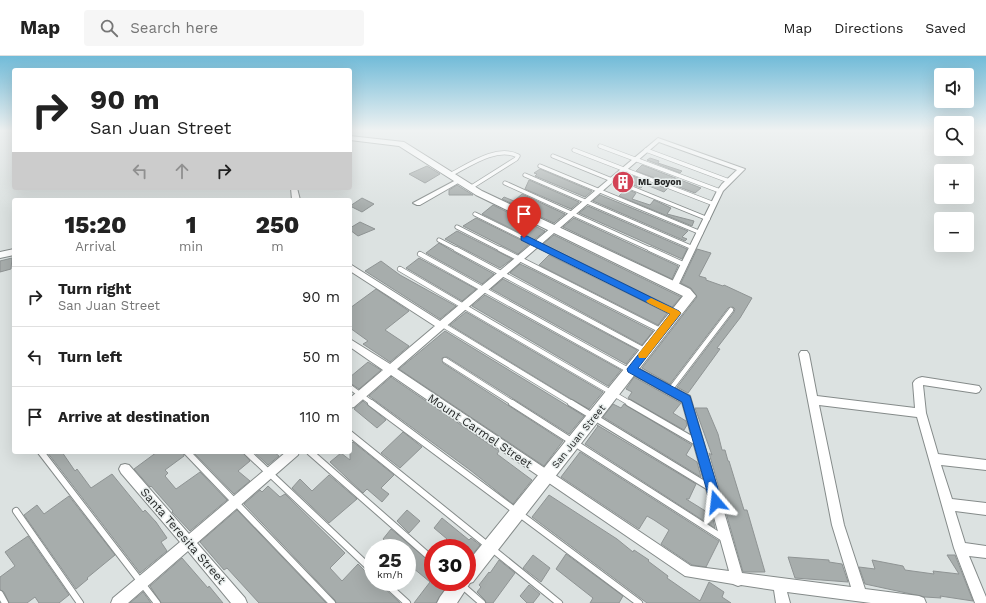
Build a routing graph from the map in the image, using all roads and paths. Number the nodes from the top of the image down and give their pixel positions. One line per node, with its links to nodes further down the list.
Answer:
1 (421, 157): 13 (street)
2 (490, 157): 13 (lane)
3 (518, 157): 19 (lane)
4 (554, 157): 15 (lane)
5 (591, 157): 12 (lane)
6 (628, 157): 10 (lane)
7 (638, 157): 10 (street)
8 (663, 157): 17 (lane)
9 (706, 157): 17 (street)
10 (635, 159): 12 (street); 21 (lane)
11 (540, 166): 20 (lane)
12 (624, 169): 15 (street); 24 (lane)
13 (450, 175): 16 (street)
14 (526, 175): 22 (lane)
15 (611, 180): 20 (street); 27 (lane)
16 (458, 181): 19 (street); 23 (street)
17 (729, 181): 21 (street)
18 (505, 183): 26 (lane)
19 (470, 188): 29 (street)
20 (599, 190): 22 (street); 30 (lane)
21 (720, 191): 24 (street)
22 (586, 202): 26 (street); 33 (lane)
23 (417, 203)
24 (714, 204): 27 (street)
25 (475, 214): 32 (lane)
26 (572, 214): 29 (street); 38 (lane)
27 (708, 219): 30 (street)
28 (457, 226): 37 (lane)
29 (554, 229): 32 (street); 42 (street)
30 (701, 233): 33 (street)
31 (439, 240): 41 (lane)
32 (536, 244): 37 (street); 46 (lane)
33 (693, 248): 38 (street)
34 (12, 252): 36 (street)
35 (420, 254): 43 (lane)
36 (0, 255)
37 (520, 259): 41 (street); 48 (lane)
38 (685, 265): 42 (street)
39 (352, 268): 47 (street)
40 (400, 269): 44 (lane)
41 (502, 274): 43 (street); 50 (lane)
42 (674, 286): 46 (street, San Juan Street)
43 (484, 290): 44 (street); 54 (lane)
44 (464, 307): 47 (street); 58 (lane)
45 (731, 310): 57 (lane)
46 (676, 313): 48 (street, San Juan Street)
47 (442, 326): 53 (street); 63 (lane)
48 (662, 331): 50 (street, San Juan Street)
49 (352, 343): 53 (street, Mount Carmel Street)
50 (646, 351): 54 (street, San Juan Street)
51 (804, 354): 60 (street)
52 (445, 360): 65 (lane)
53 (390, 370): 59 (street); 76 (street, Mount Carmel Street)
54 (631, 370): 57 (street); 58 (street, San Juan Street)
55 (352, 388): 59 (lane)
56 (976, 389): 62 (street)
57 (670, 390): 66 (street)
58 (612, 393): 63 (street, San Juan Street); 66 (lane)
59 (361, 395): 61 (street); 82 (lane)
60 (813, 400): 62 (street); 98 (street)
61 (352, 402)
62 (921, 413): 72 (street)
63 (594, 416): 65 (street, San Juan Street); 77 (lane)
64 (352, 436): 85 (lane)
65 (573, 442): 76 (street, San Juan Street); 83 (lane)
66 (699, 444): 77 (street)
67 (43, 454): 92 (lane)
68 (189, 454): 78 (lane)
69 (249, 454): 75 (lane)
70 (292, 454): 75 (street)
71 (312, 454): 87 (lane)
72 (934, 459): 73 (street); 79 (street)
73 (986, 465)
74 (125, 469): 84 (street, Santa Teresita Street)
75 (270, 473): 78 (street); 89 (lane)
76 (546, 476): 82 (street, San Juan Street); 91 (street, Mount Carmel Street)
77 (712, 488): 83 (street)
78 (235, 503): 84 (street); 104 (lane)
79 (948, 504): 80 (street); 86 (street)
80 (986, 509)
81 (16, 511): 100 (lane)
82 (517, 512): 85 (street, San Juan Street); 109 (lane)
83 (728, 541): 91 (street)
84 (188, 543): 92 (street); 103 (street, Santa Teresita Street)
85 (490, 547): 90 (street, San Juan Street); 108 (lane)
86 (960, 548): 88 (street); 112 (street)
87 (424, 552)
88 (986, 552)
89 (364, 562)
90 (476, 564)
91 (738, 580): 93 (street, Mount Carmel Street)
92 (142, 583): 101 (street); 102 (lane)
93 (779, 584): 98 (street, Mount Carmel Street); 110 (street)
94 (394, 591): 105 (lane)
95 (455, 591): 106 (street, San Juan Street)
96 (471, 591): 107 (lane)
97 (0, 594): 99 (lane)
98 (860, 595): 111 (street, Mount Carmel Street)
99 (5, 603)
100 (80, 603)
101 (118, 603)
102 (157, 603)
103 (240, 603)
104 (332, 603)
105 (407, 603)
106 (446, 603)
107 (482, 603)
108 (559, 603)
109 (639, 603)
110 (784, 603)
111 (919, 603)
112 (982, 603)

